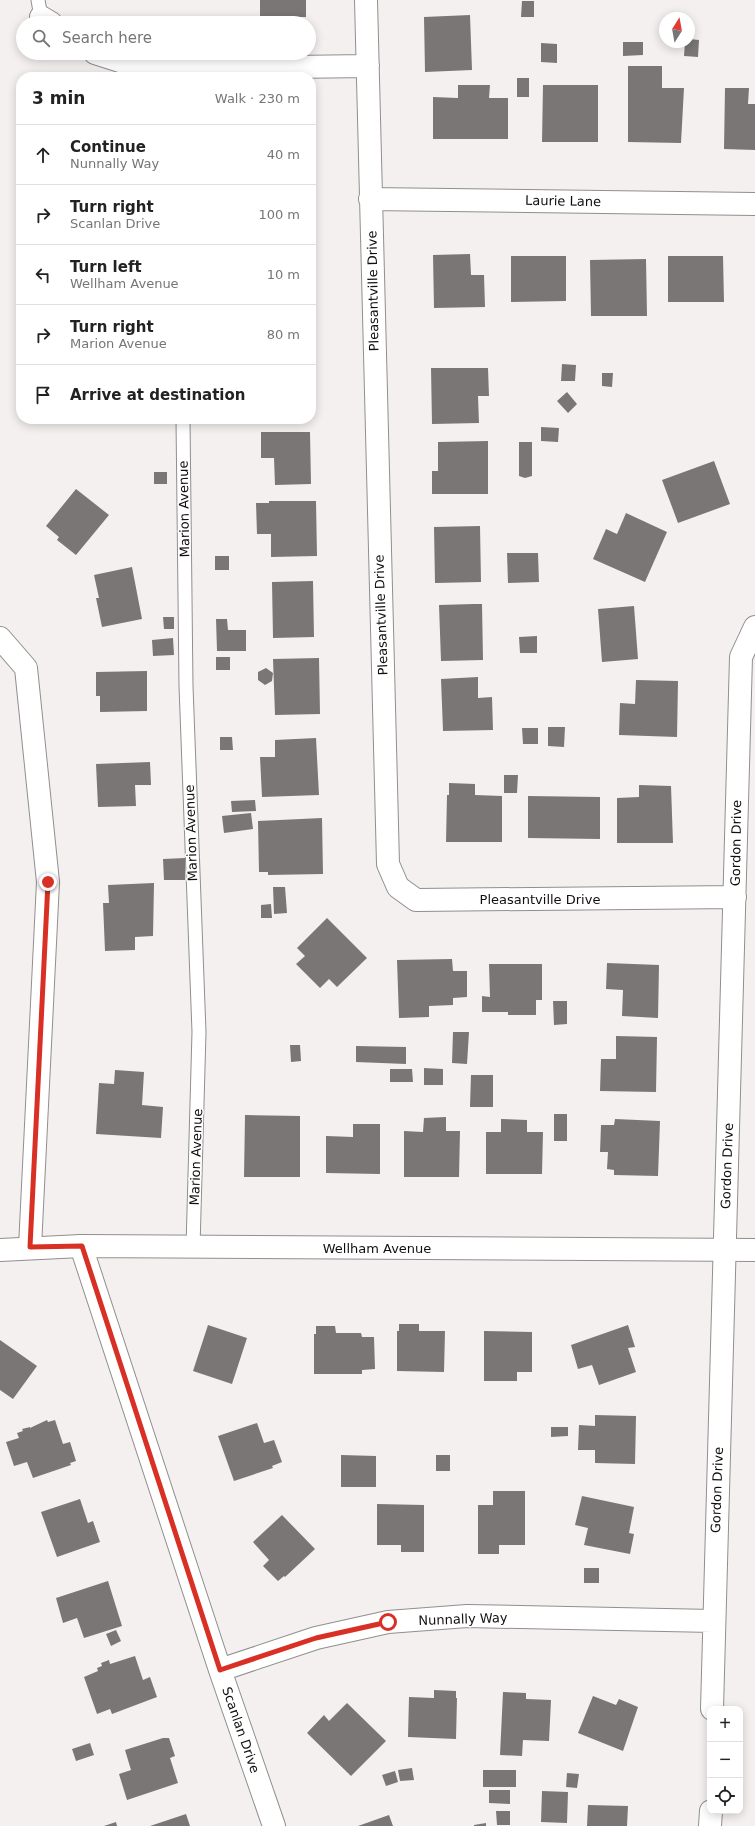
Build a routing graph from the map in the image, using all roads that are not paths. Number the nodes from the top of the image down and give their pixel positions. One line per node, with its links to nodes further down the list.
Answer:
1 (366, 0): 3 (street, Pleasantville Drive)
2 (117, 60): 3 (street)
3 (368, 66): 4 (street, Pleasantville Drive)
4 (370, 199): 5 (street, Laurie Lane); 9 (street, Pleasantville Drive)
5 (755, 204)
6 (183, 424): 12 (lane, Marion Avenue)
7 (755, 627): 9 (street, Gordon Drive)
8 (0, 638): 11 (street)
9 (735, 897): 14 (street, Gordon Drive)
10 (82, 1246): 11 (street, Wellham Avenue); 12 (street, Wellham Avenue); 17 (street, Scanlan Drive)
11 (30, 1247): 13 (street, Wellham Avenue)
12 (193, 1247): 14 (street, Wellham Avenue)
13 (0, 1250)
14 (724, 1250): 15 (street, Wellham Avenue); 16 (street, Gordon Drive)
15 (755, 1250)
16 (713, 1620): 17 (street, Nunnally Way); 18 (street, Gordon Drive)
17 (220, 1670): 20 (street, Scanlan Drive)
18 (712, 1706)
19 (711, 1814): 21 (street)
20 (274, 1826)
21 (710, 1826)

